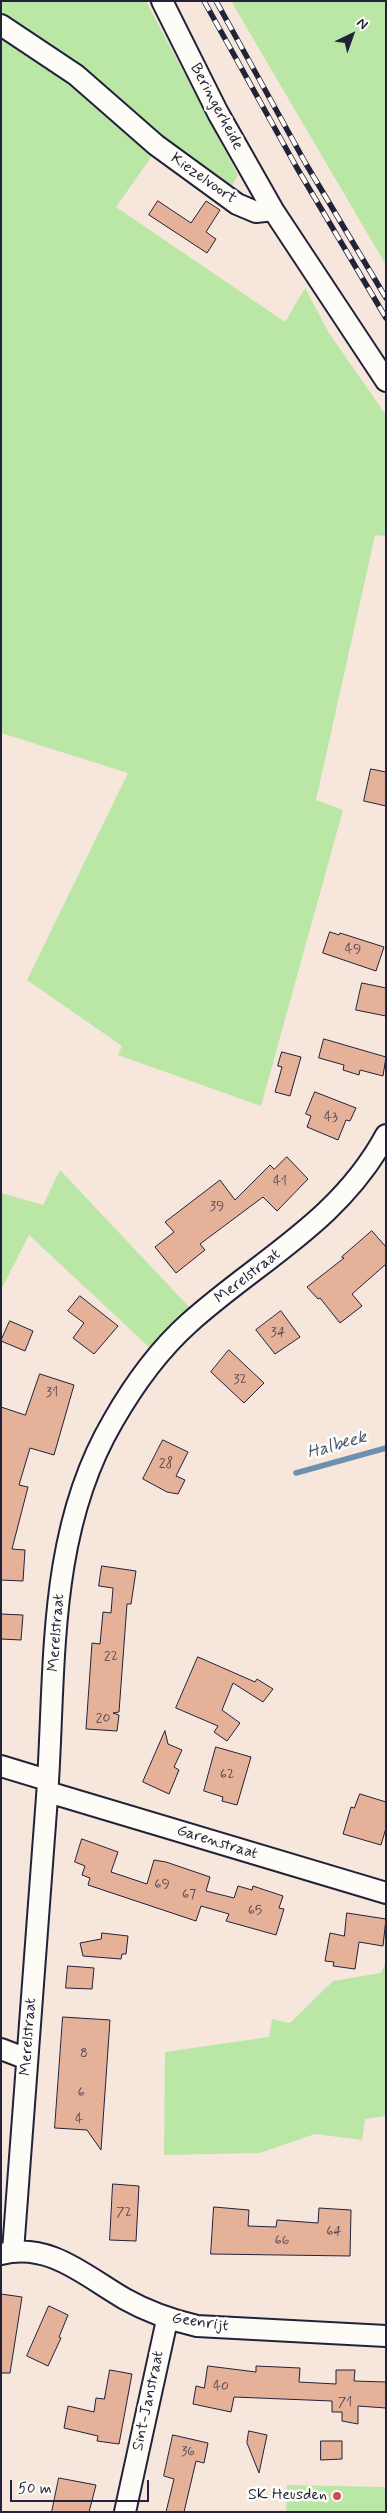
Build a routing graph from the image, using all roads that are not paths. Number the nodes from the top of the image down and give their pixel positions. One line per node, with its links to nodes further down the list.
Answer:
1 (162, 1): 3 (street, Beringerheide)
2 (1, 25): 3 (street, Kiezelvoort)
3 (273, 210): 4 (street)
4 (386, 381)
5 (386, 1135): 7 (street, Merelstraat)
6 (1, 1766): 7 (street, Garenstraat)
7 (48, 1786): 8 (street, Garenstraat); 10 (street, Merelstraat)
8 (386, 1893)
9 (1, 2049): 10 (street)
10 (27, 2059): 11 (street, Merelstraat)
11 (7, 2252): 12 (street, Geenrijt)
12 (167, 2320): 13 (street, Geenrijt); 14 (street, Sint-Janstraat)
13 (386, 2336)
14 (125, 2512)

